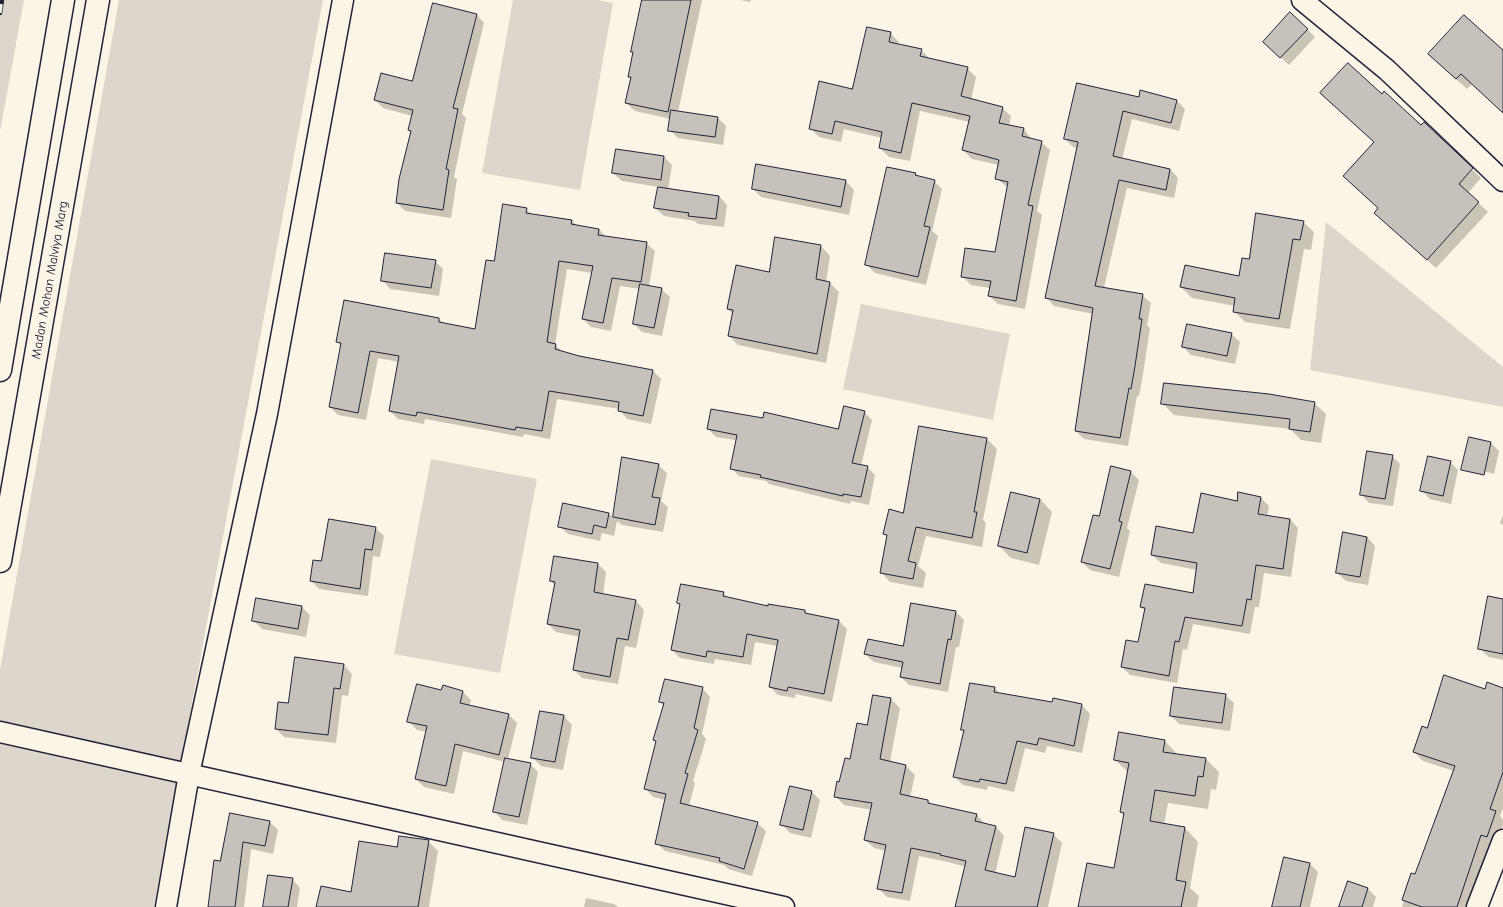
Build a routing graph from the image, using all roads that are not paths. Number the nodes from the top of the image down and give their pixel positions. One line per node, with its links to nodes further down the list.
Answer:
1 (63, 0): 6 (main road)
2 (98, 0): 7 (main road, Madan Mohan Malviya Marg)
3 (343, 0): 9 (street)
4 (1302, 0): 5 (street)
5 (1503, 181)
6 (0, 370)
7 (0, 561)
8 (0, 732): 9 (street)
9 (189, 774): 11 (street); 12 (street)
10 (1503, 840): 13 (street)
11 (166, 907)
12 (784, 907)
13 (1477, 907)

